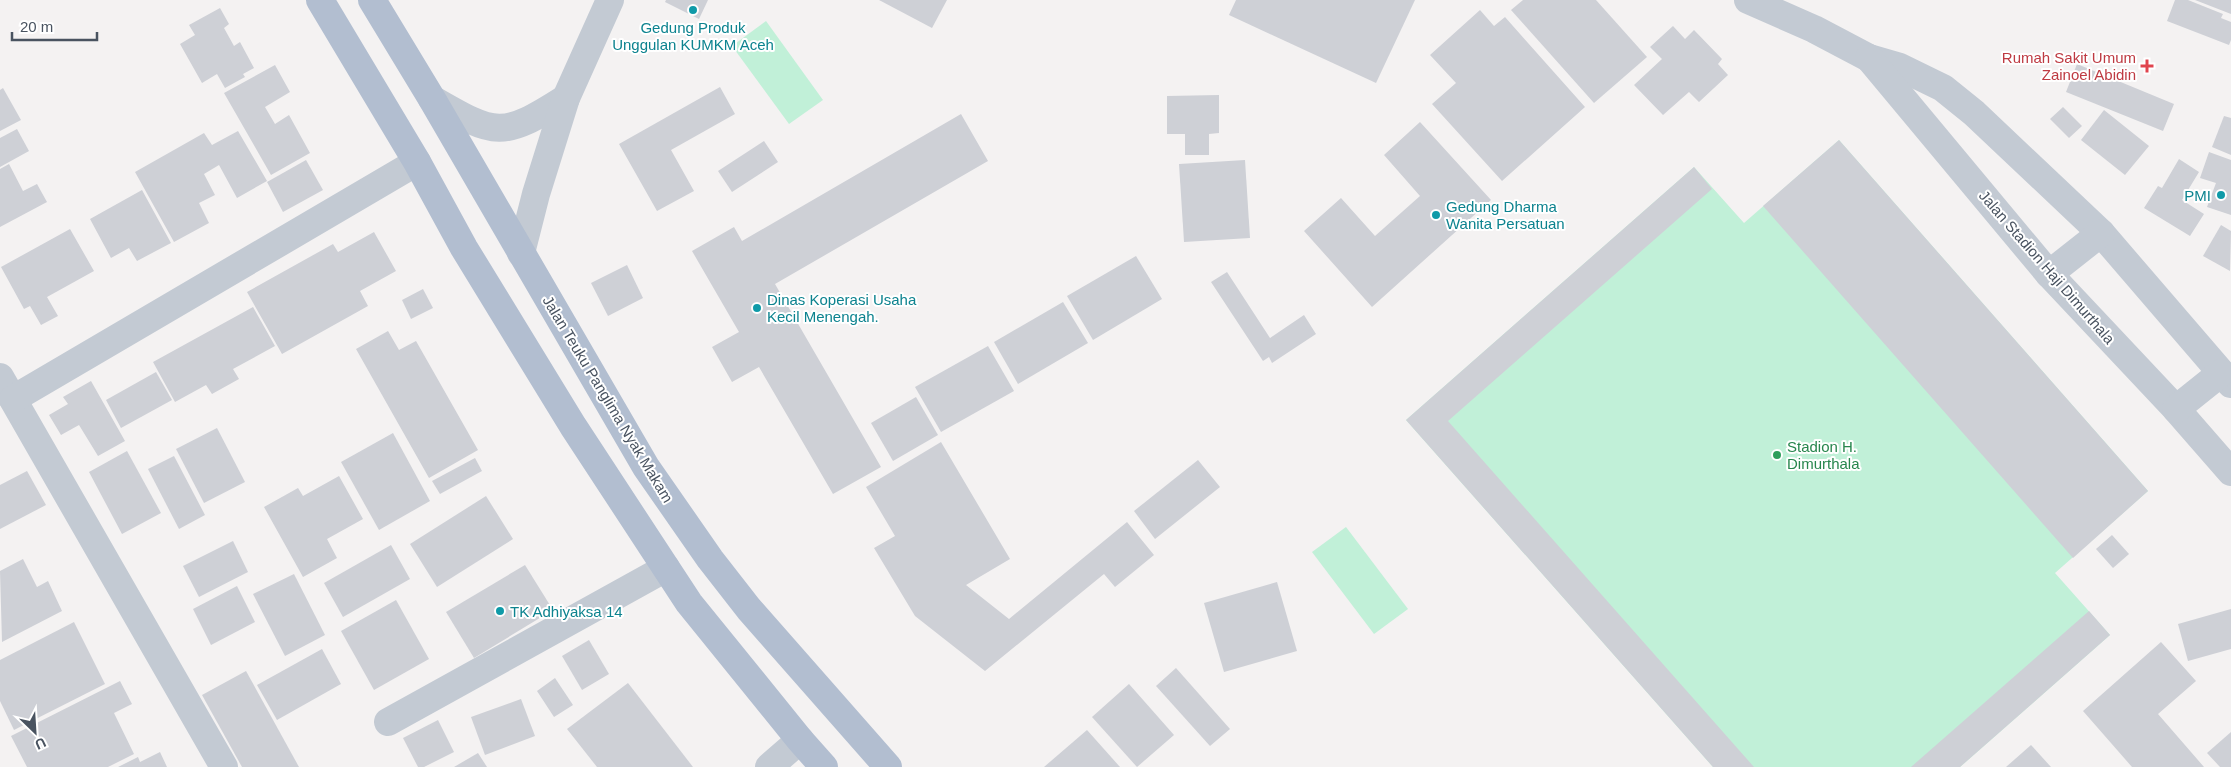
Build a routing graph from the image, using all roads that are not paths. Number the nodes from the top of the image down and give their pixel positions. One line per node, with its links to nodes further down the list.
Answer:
1 (320, 0): 8 (main road)
2 (372, 0): 7 (main road, Jalan Teuku Panglima Nyak Makam)
3 (610, 0): 6 (street)
4 (1748, 0): 5 (street, Jalan Stadion Haji Dimurthala)
5 (1869, 58): 9 (street, Jalan Stadion Haji Dimurthala); 11 (street, Jalan Stadion Haji Dimurthala)
6 (566, 98): 7 (street); 10 (street)
7 (432, 99): 10 (main road, Jalan Teuku Panglima Nyak Makam)
8 (417, 162): 13 (street); 16 (main road)
9 (2101, 233): 11 (street); 12 (street, Jalan Stadion Haji Dimurthala)
10 (521, 253): 22 (main road, Jalan Teuku Panglima Nyak Makam)
11 (2049, 274): 14 (street, Jalan Stadion Haji Dimurthala)
12 (2226, 378): 14 (street)
13 (7, 388): 19 (street)
14 (2176, 409): 15 (street, Jalan Stadion Haji Dimurthala)
15 (2231, 472)
16 (666, 568): 17 (street); 18 (main road)
17 (388, 722)
18 (800, 740): 20 (street); 21 (main road)
19 (224, 767)
20 (769, 767)
21 (824, 767)
22 (888, 767)

